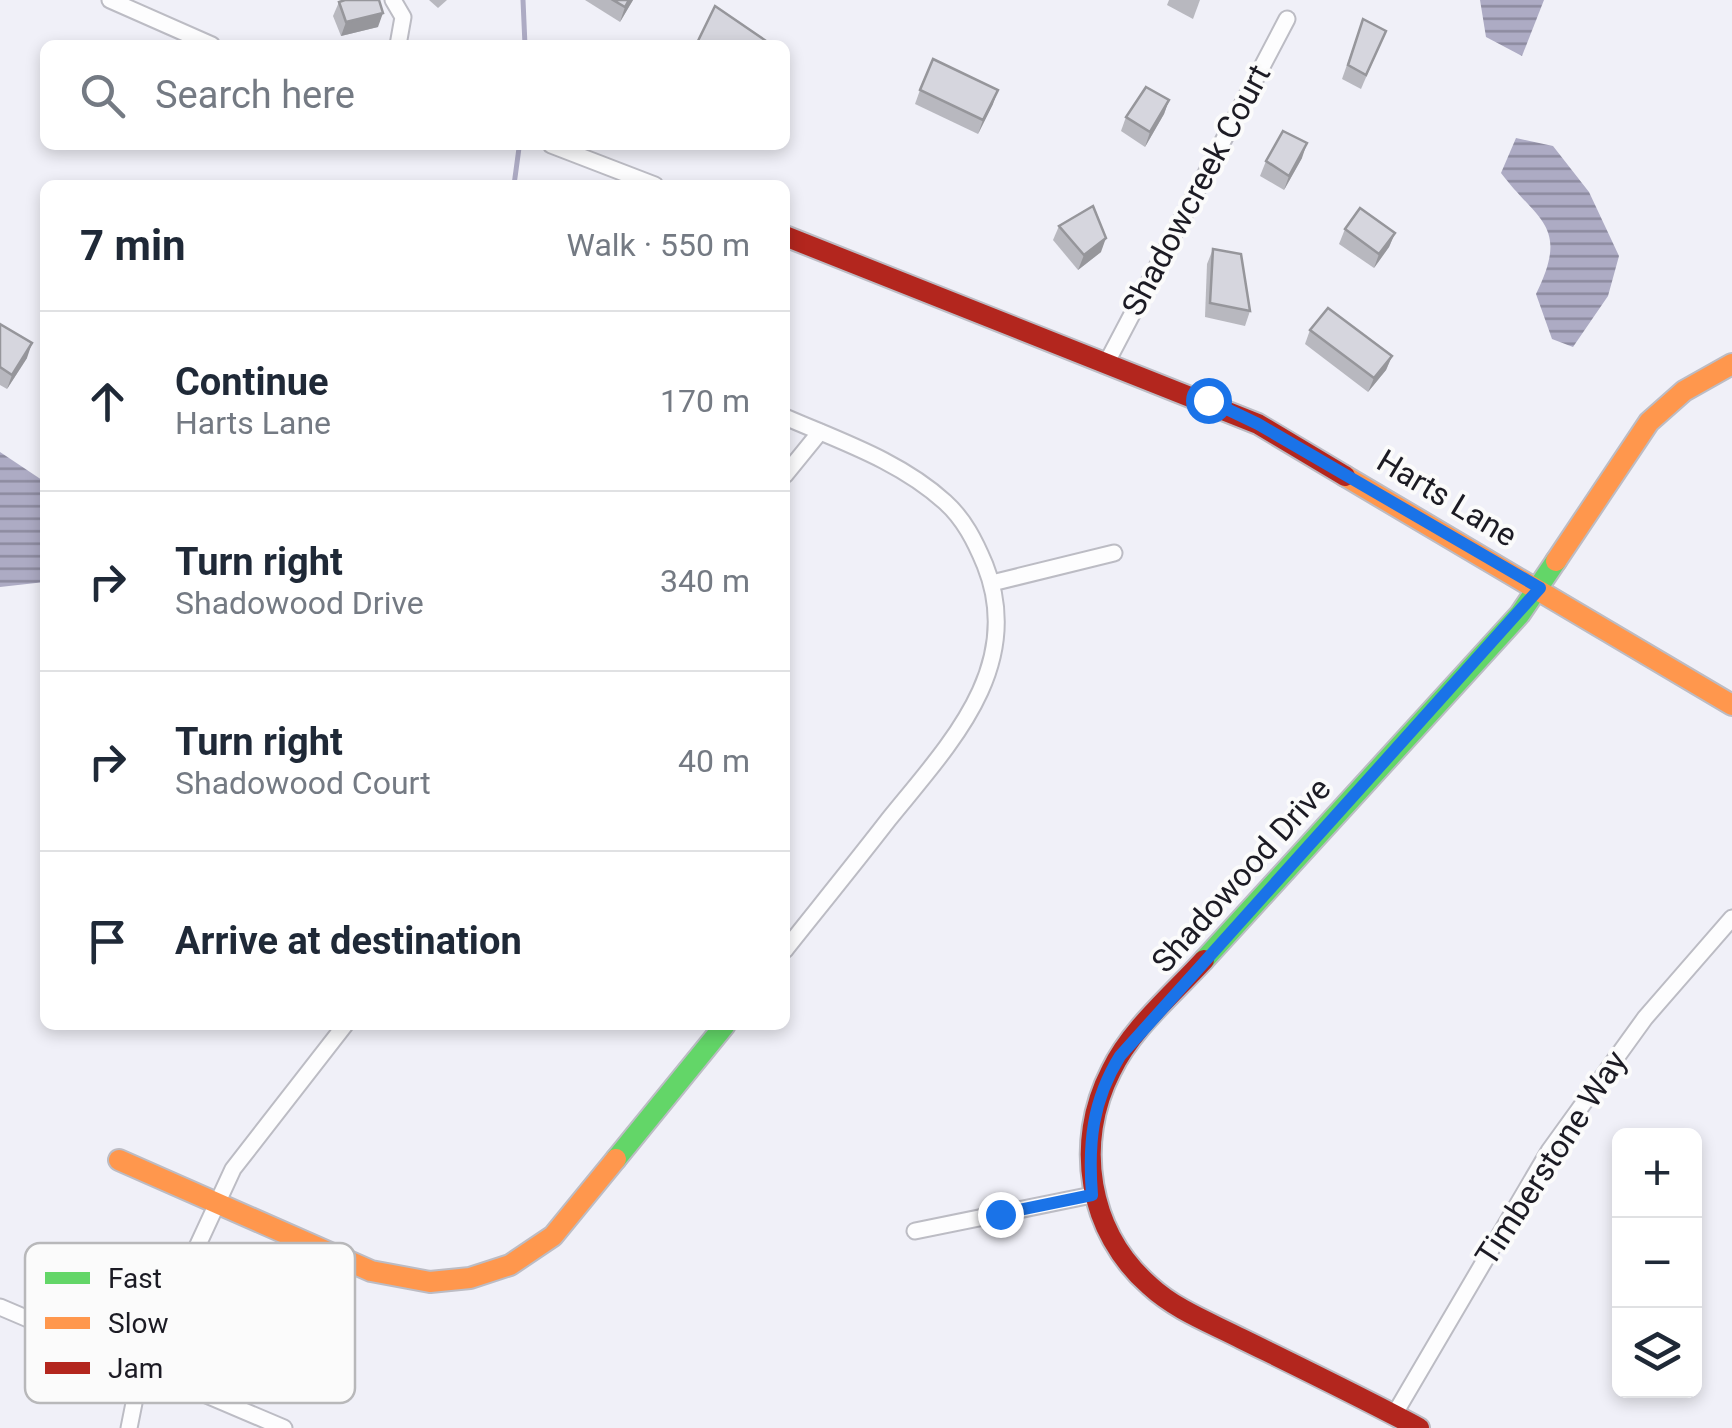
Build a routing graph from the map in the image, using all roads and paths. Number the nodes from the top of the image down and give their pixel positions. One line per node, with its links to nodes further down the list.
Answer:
1 (110, 0): 4 (street)
2 (394, 0): 5 (street)
3 (1287, 20): 9 (street, Shadowcreek Court)
4 (201, 40)
5 (399, 40)
6 (564, 150): 7 (street)
7 (642, 180)
8 (790, 238): 9 (street, Harts Lane)
9 (1107, 362): 16 (street, Harts Lane)
10 (1732, 364): 16 (street, Shadowood Drive)
11 (790, 419): 12 (street)
12 (820, 432): 13 (street); 15 (street)
13 (790, 469)
14 (1114, 553): 15 (street)
15 (992, 583): 19 (street)
16 (1540, 588): 17 (street, Harts Lane); 23 (street, Shadowood Drive)
17 (1732, 705)
18 (1732, 918): 33 (street, Timberstone Way)
19 (790, 944)
20 (341, 1030): 24 (street)
21 (721, 1030): 28 (street)
22 (118, 1160): 24 (street)
23 (1092, 1195): 25 (street); 33 (street, Shadowood Drive)
24 (217, 1204): 26 (street); 27 (street)
25 (915, 1231)
26 (199, 1243)
27 (309, 1243)
28 (355, 1263)
29 (0, 1306): 30 (street)
30 (25, 1317)
31 (134, 1403): 34 (street)
32 (225, 1403): 35 (street)
33 (1394, 1415): 36 (street, Shadowood Drive)
34 (129, 1428)
35 (284, 1428)
36 (1419, 1428)

